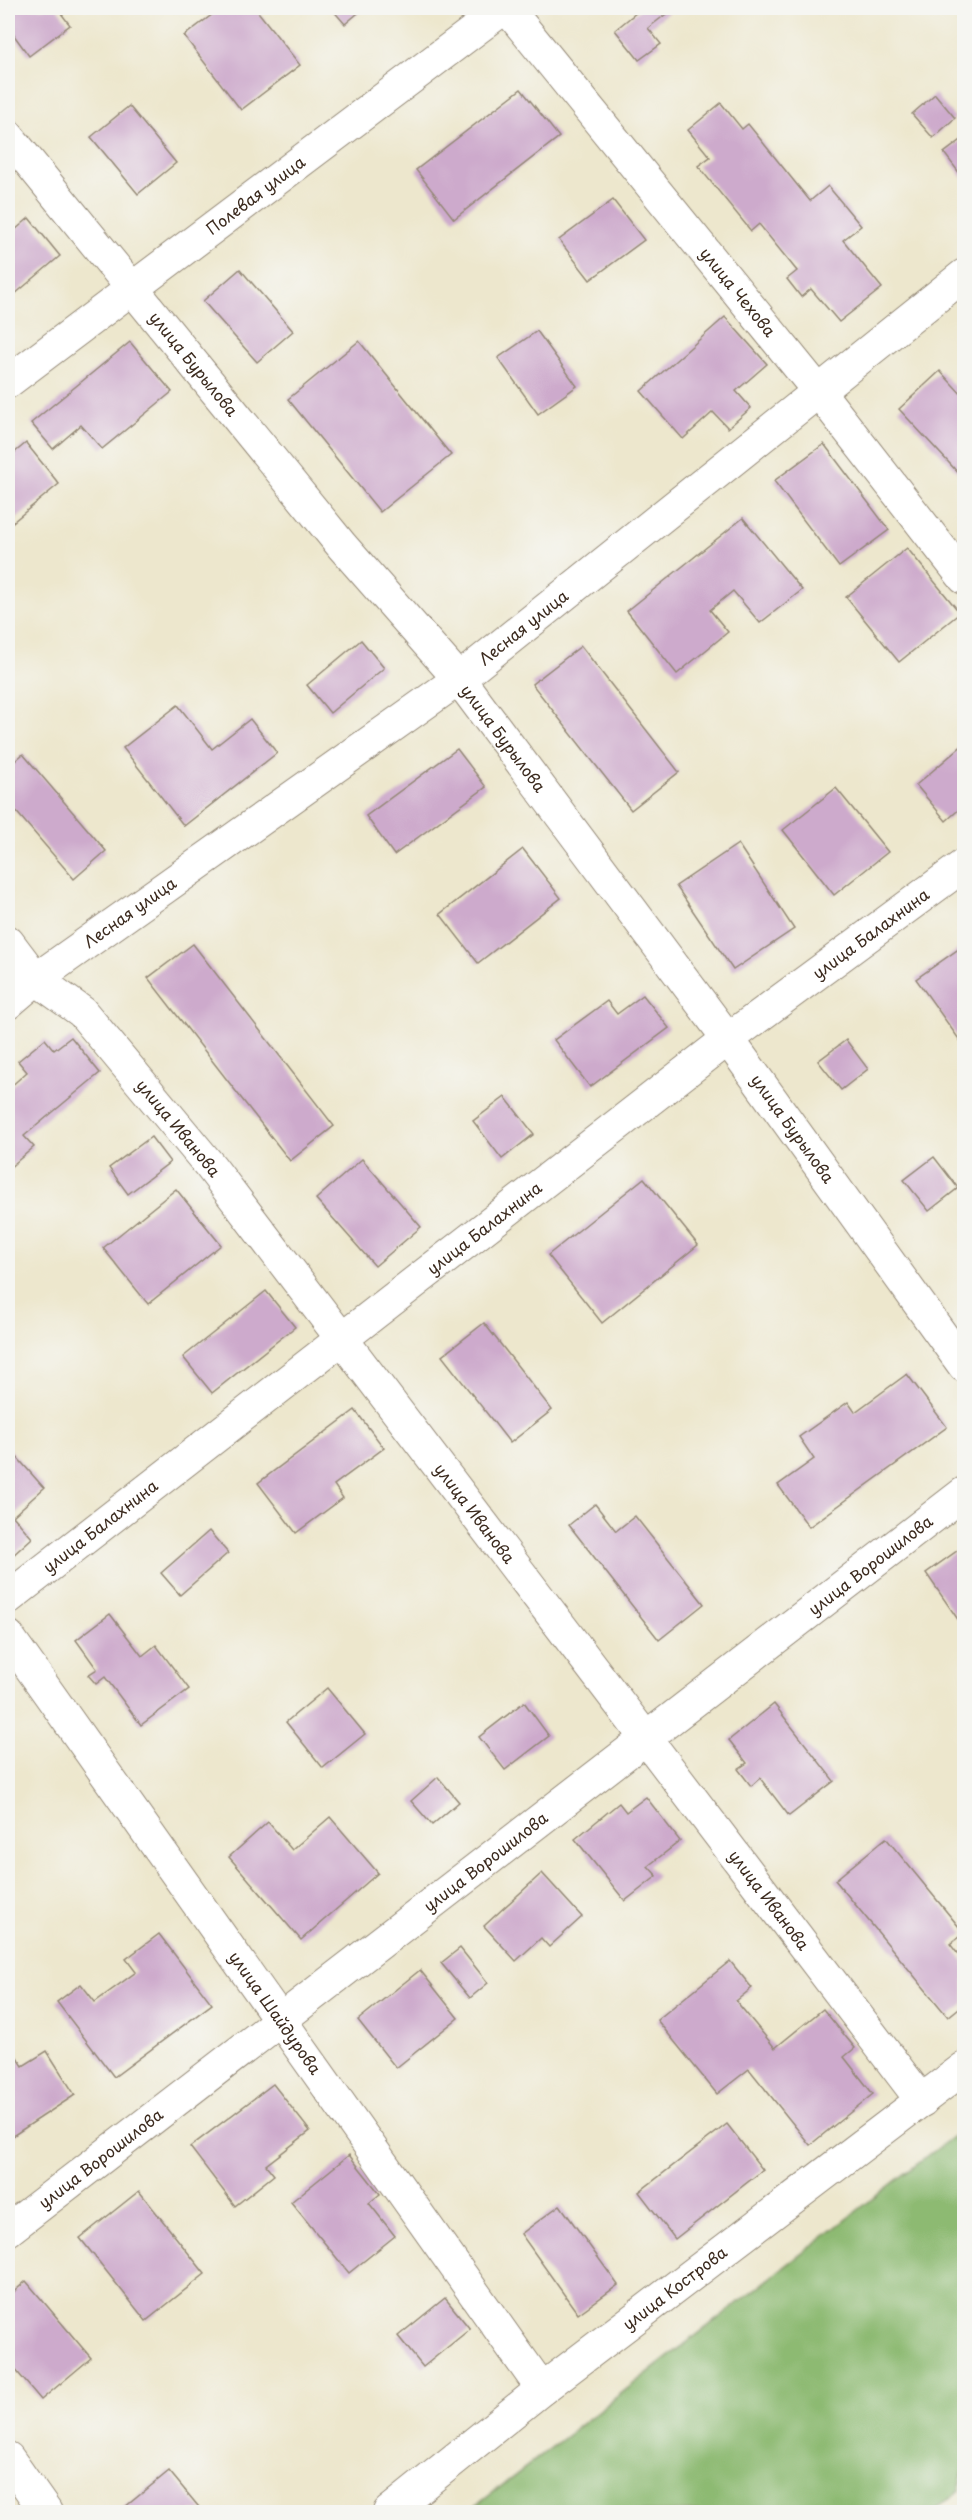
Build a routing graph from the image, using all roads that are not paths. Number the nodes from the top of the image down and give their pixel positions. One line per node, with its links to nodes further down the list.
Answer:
1 (506, 8): 4 (street, Полевая улица); 6 (street, улица Чехова)
2 (8, 136): 4 (street, улица Бурылова)
3 (964, 275): 6 (street, Лесная улица)
4 (132, 288): 5 (street, Полевая улица); 8 (street, улица Бурылова)
5 (8, 382)
6 (819, 392): 7 (street, улица Чехова); 8 (street, Лесная улица)
7 (964, 578)
8 (459, 679): 11 (street, Лесная улица); 13 (street, улица Бурылова)
9 (964, 865): 13 (street, улица Балахнина)
10 (8, 942): 11 (street, улица Иванова)
11 (36, 979): 12 (street, Лесная улица); 14 (street, улица Иванова)
12 (8, 1003)
13 (728, 1039): 14 (street, улица Балахнина); 15 (street, улица Бурылова)
14 (341, 1339): 17 (street, улица Балахнина); 19 (street, улица Иванова)
15 (964, 1366)
16 (964, 1493): 19 (street, улица Ворошилова)
17 (8, 1598)
18 (8, 1636): 20 (street, улица Шайдурова)
19 (645, 1740): 20 (street, улица Ворошилова); 22 (street, улица Иванова)
20 (279, 2021): 23 (street, улица Ворошилова); 24 (street, улица Шайдурова)
21 (964, 2068): 22 (street, улица Кострова)
22 (922, 2101): 24 (street, улица Кострова)
23 (8, 2230)
24 (542, 2389): 27 (street, улица Кострова)
25 (8, 2458): 26 (street)
26 (46, 2512)
27 (389, 2512)

